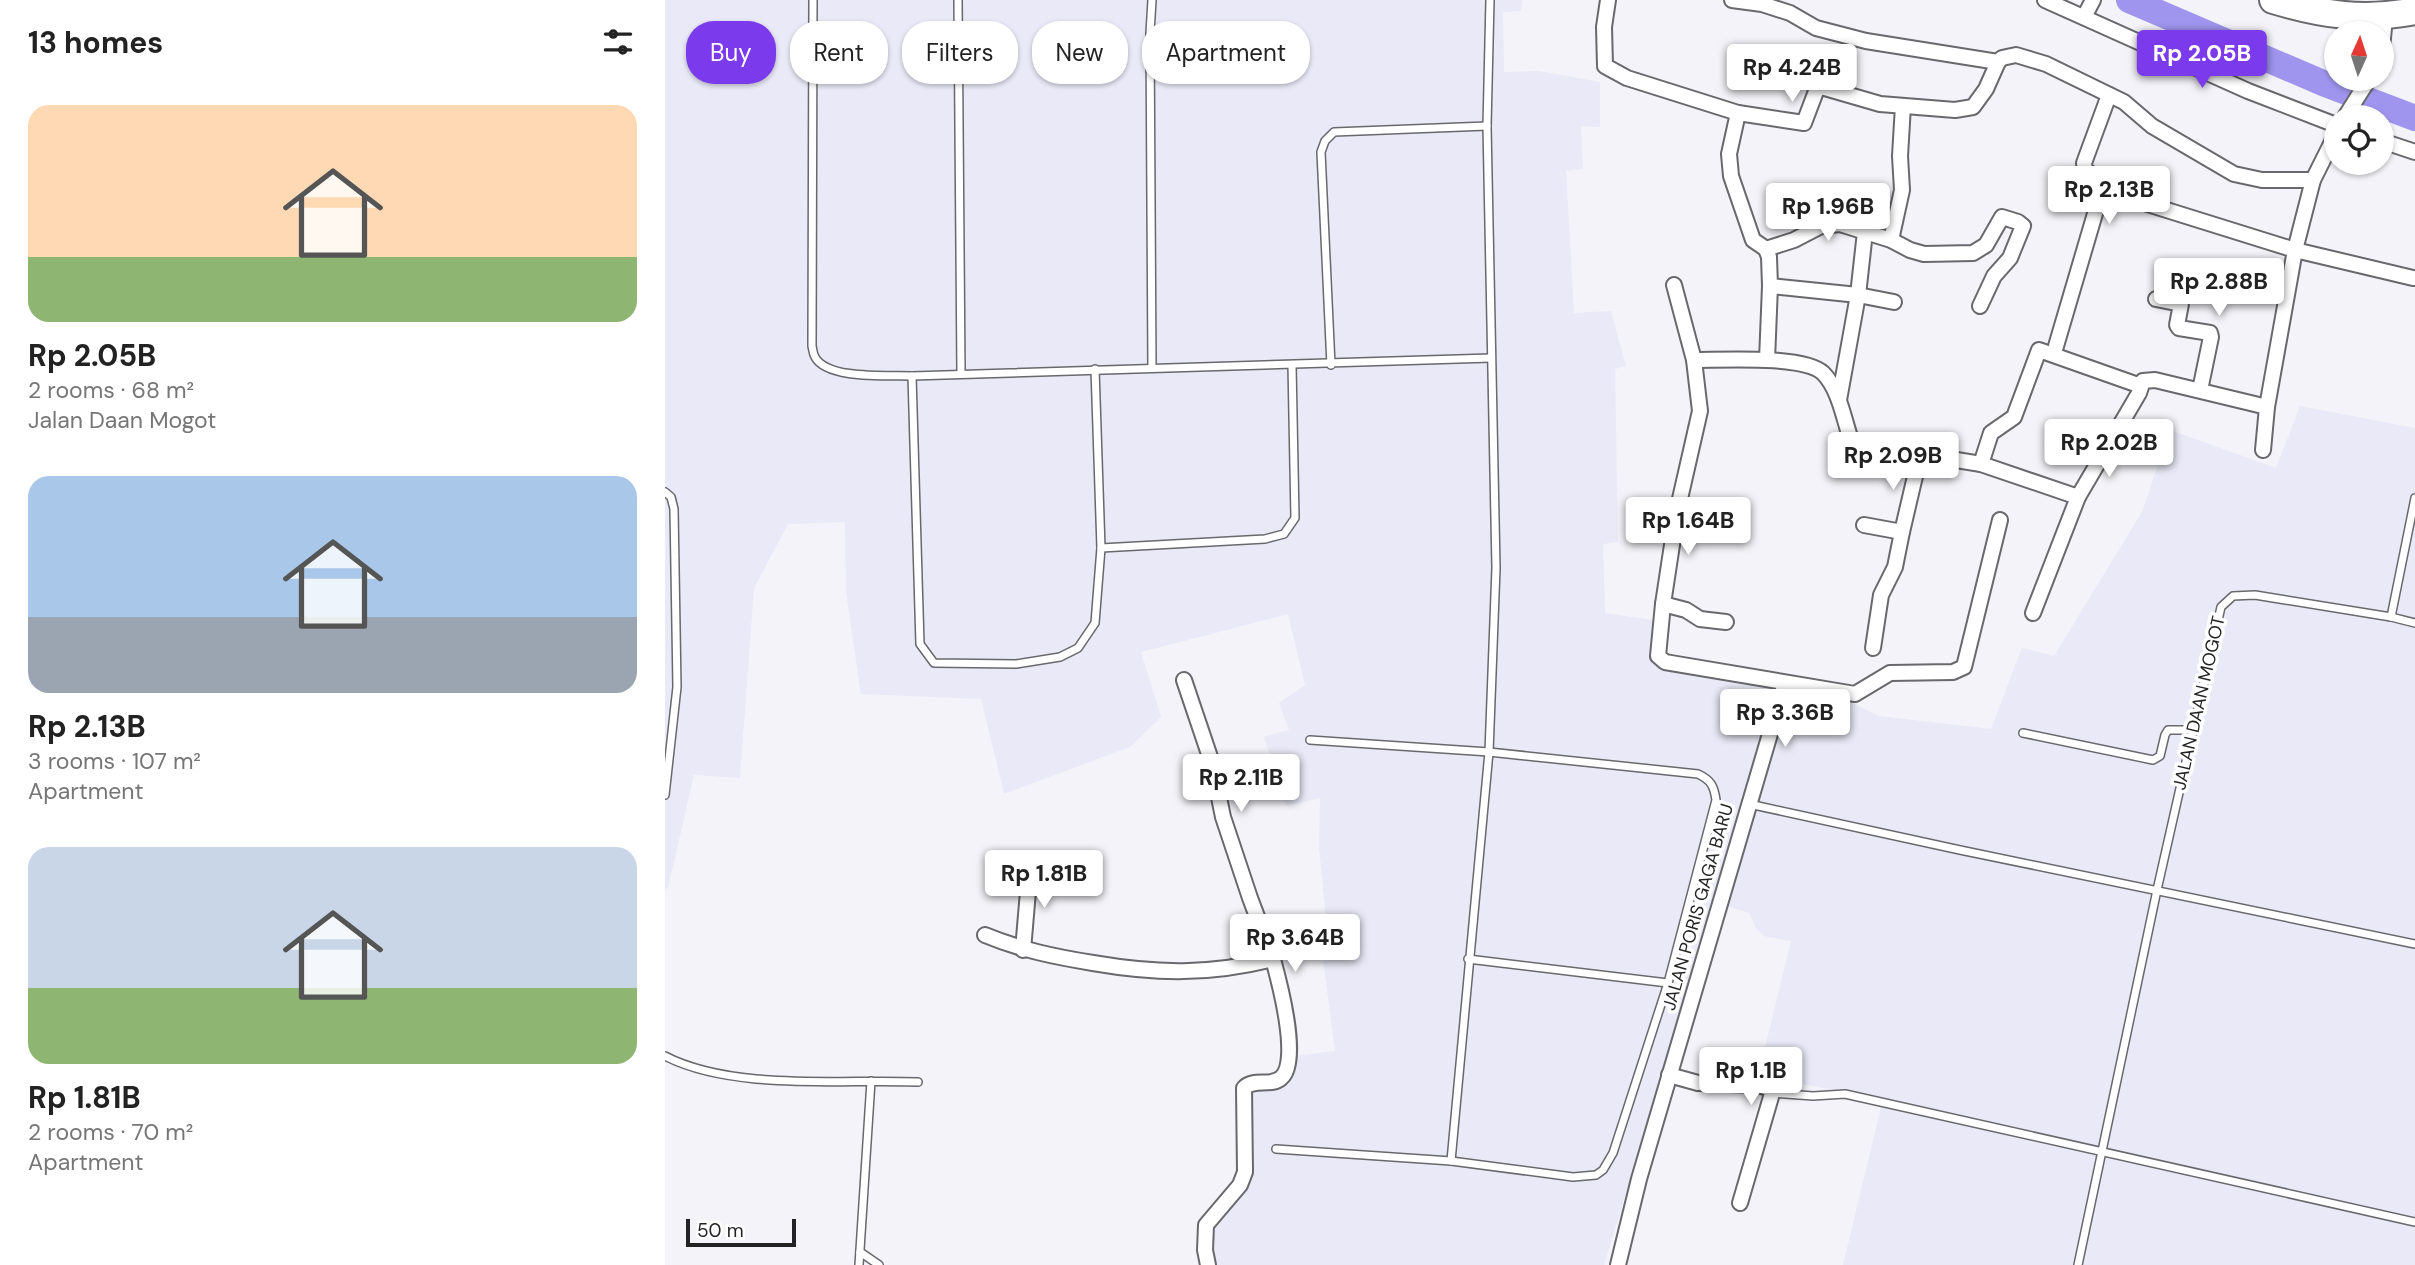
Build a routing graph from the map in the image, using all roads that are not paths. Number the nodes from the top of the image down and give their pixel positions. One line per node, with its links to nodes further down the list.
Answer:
1 (813, 0): 44 (lane)
2 (958, 0): 43 (lane)
3 (1152, 0): 41 (lane)
4 (1490, 0): 18 (lane)
5 (1608, 0): 16 (street)
6 (1732, 0): 13 (street)
7 (2045, 0): 9 (street)
8 (2273, 0): 11 (highway)
9 (2089, 8): 17 (street)
10 (2415, 11): 11 (highway)
11 (2385, 17): 12 (street)
12 (2385, 21)
13 (1998, 62): 14 (street); 15 (street)
14 (2109, 95): 22 (street); 35 (street)
15 (1903, 106): 16 (street); 25 (street)
16 (1738, 113): 26 (street)
17 (2324, 120)
18 (1487, 126): 36 (lane); 40 (lane)
19 (2394, 145): 20 (street)
20 (2415, 152)
21 (2324, 158): 22 (street)
22 (2313, 180): 27 (street)
23 (2141, 202): 27 (street)
24 (1865, 232): 25 (street); 26 (street); 31 (street)
25 (1892, 240): 34 (street)
26 (1766, 250): 30 (street)
27 (2295, 250): 28 (street); 48 (street)
28 (2413, 278)
29 (1674, 285): 37 (street)
30 (1770, 286): 31 (street); 38 (street)
31 (1858, 295): 33 (street); 47 (street)
32 (2156, 299): 46 (street)
33 (1894, 302)
34 (1980, 306)
35 (2054, 353): 45 (street); 51 (street)
36 (1491, 358): 40 (lane); 70 (lane)
37 (1694, 360): 38 (street); 59 (street)
38 (1767, 360): 47 (street)
39 (1292, 365): 40 (lane); 41 (lane); 58 (lane)
40 (1331, 365)
41 (1152, 368): 42 (lane)
42 (1095, 369): 43 (lane); 58 (lane)
43 (961, 373): 44 (lane)
44 (912, 376): 58 (lane)
45 (2141, 386): 46 (street); 53 (street)
46 (2200, 390): 48 (street)
47 (1839, 404): 50 (street)
48 (2267, 407): 49 (street)
49 (2263, 450)
50 (1920, 455): 51 (street); 57 (street)
51 (1981, 464): 53 (street)
52 (665, 492): 71 (lane)
53 (2078, 497): 60 (street)
54 (2415, 498): 61 (lane)
55 (2000, 520): 66 (street)
56 (1864, 525): 57 (street)
57 (1902, 532): 64 (street)
58 (1101, 548)
59 (1663, 604): 62 (street); 66 (street)
60 (2033, 613)
61 (2391, 617): 63 (lane, JALAN DAAN MOGOT); 67 (lane, JALAN DAAN MOGOT)
62 (1726, 622)
63 (2415, 623)
64 (1873, 648)
65 (1184, 680): 78 (street)
66 (1786, 683): 72 (street, JALAN PORIS GAGA BARU)
67 (2192, 730): 68 (lane); 74 (lane, JALAN DAAN MOGOT)
68 (2024, 733)
69 (1310, 740): 70 (lane)
70 (1489, 752): 79 (lane); 80 (lane)
71 (665, 796)
72 (1748, 803): 74 (lane); 82 (street, JALAN PORIS GAGA BARU)
73 (1030, 868): 77 (street)
74 (2157, 890): 76 (lane); 87 (lane, JALAN DAAN MOGOT)
75 (985, 935): 77 (street)
76 (2415, 944)
77 (1023, 950): 78 (street)
78 (1273, 959): 94 (street)
79 (1468, 959): 80 (lane); 88 (lane)
80 (1668, 983): 88 (lane)
81 (665, 1056): 83 (lane)
82 (1669, 1076): 85 (street); 95 (street, JALAN PORIS GAGA BARU)
83 (871, 1080): 84 (lane); 91 (lane)
84 (918, 1083)
85 (1773, 1093): 87 (lane); 89 (street)
86 (1276, 1149): 88 (lane)
87 (2103, 1151): 90 (lane); 96 (lane, JALAN DAAN MOGOT)
88 (1451, 1161)
89 (1740, 1203)
90 (2415, 1222)
91 (860, 1252): 92 (lane); 93 (lane)
92 (859, 1265)
93 (879, 1265)
94 (1208, 1265)
95 (1618, 1265)
96 (2078, 1265)

